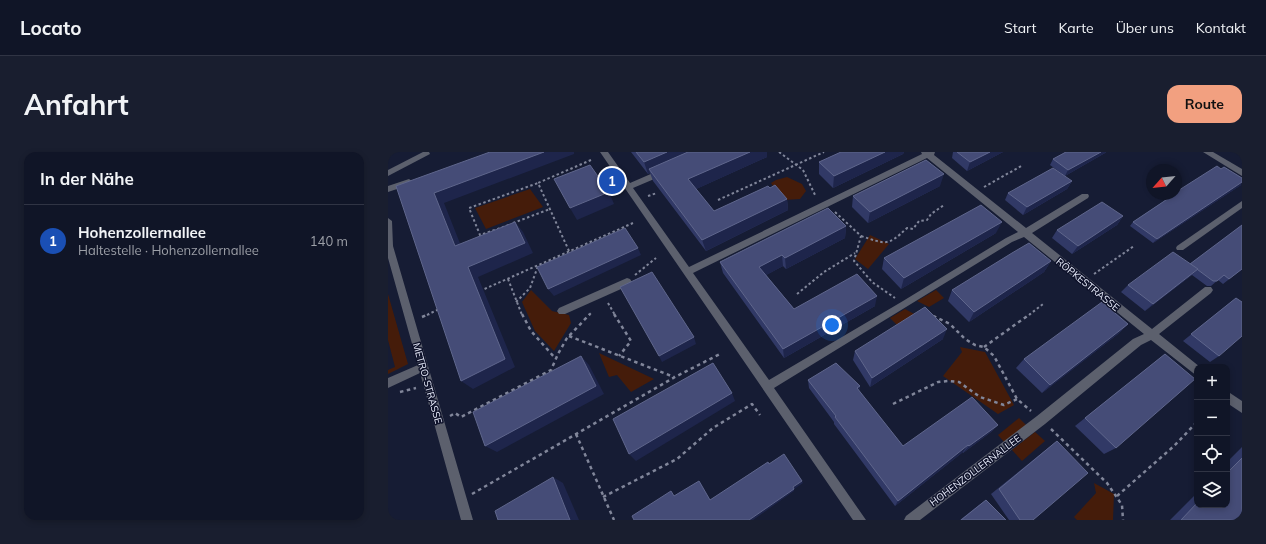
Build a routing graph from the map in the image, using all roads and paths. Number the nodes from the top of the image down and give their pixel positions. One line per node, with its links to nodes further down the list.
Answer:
1 (604, 152): 15 (street)
2 (779, 152): 8 (path)
3 (824, 152): 8 (path)
4 (1207, 152): 12 (street)
5 (929, 153): 22 (street, RÖPKESTRASSE); 28 (street, RÖPKESTRASSE)
6 (426, 154): 11 (street)
7 (590, 160): 14 (path)
8 (796, 165): 21 (path); 22 (path)
9 (1022, 165): 16 (path)
10 (673, 168): 15 (street)
11 (388, 173)
12 (1242, 173)
13 (420, 178): 17 (street)
14 (538, 183): 25 (path); 25 (path)
15 (628, 187): 37 (street)
16 (984, 187)
17 (388, 189)
18 (657, 192): 20 (path)
19 (1085, 196): 28 (street)
20 (646, 197)
21 (718, 200)
22 (826, 204): 29 (path); 37 (street)
23 (1242, 204): 32 (street)
24 (944, 205): 29 (path)
25 (550, 209): 33 (path)
26 (388, 221): 30 (street, METRO-STRASSE)
27 (633, 223): 33 (path)
28 (1025, 233): 46 (street); 53 (street, RÖPKESTRASSE)
29 (861, 236): 34 (path)
30 (388, 246): 52 (street, METRO-STRASSE)
31 (1134, 246): 38 (path)
32 (1180, 248)
33 (569, 252): 36 (path)
34 (855, 253): 43 (path); 46 (path)
35 (656, 258): 40 (path)
36 (539, 265): 39 (path); 45 (path)
37 (687, 272): 64 (street)
38 (1093, 274)
39 (508, 278): 42 (path); 45 (path)
40 (628, 282): 50 (street)
41 (1208, 290): 53 (street)
42 (475, 293)
43 (797, 294)
44 (606, 300): 57 (path)
45 (516, 302): 58 (path)
46 (906, 304): 64 (street)
47 (1043, 304): 55 (path)
48 (441, 308): 52 (path)
49 (595, 309): 54 (path)
50 (562, 311)
51 (932, 315): 55 (path)
52 (410, 322): 59 (street, METRO-STRASSE)
53 (1151, 335): 60 (street, RÖPKESTRASSE); 71 (street)
54 (570, 336): 57 (path); 58 (path)
55 (984, 347): 67 (path)
56 (720, 354): 61 (path)
57 (619, 356): 61 (path)
58 (554, 358): 72 (path)
59 (423, 367): 62 (street); 63 (street, METRO-STRASSE)
60 (1194, 369)
61 (674, 377): 74 (path)
62 (388, 383)
63 (428, 385): 65 (path); 72 (street, METRO-STRASSE)
64 (767, 387): 80 (street)
65 (395, 394)
66 (1230, 398): 69 (street)
67 (1017, 399): 68 (path); 71 (path)
68 (893, 404)
69 (1242, 408)
70 (760, 415): 76 (path)
71 (1041, 420): 75 (path); 81 (street, HOHENZOLLERNALLEE)
72 (439, 422): 77 (street, METRO-STRASSE)
73 (1194, 425): 75 (path)
74 (576, 434): 76 (path); 77 (path)
75 (1117, 496): 82 (path)
76 (603, 497): 79 (path)
77 (461, 500): 78 (street, METRO-STRASSE)
78 (467, 520)
79 (614, 520)
80 (860, 520)
81 (910, 520)
82 (1123, 520)

